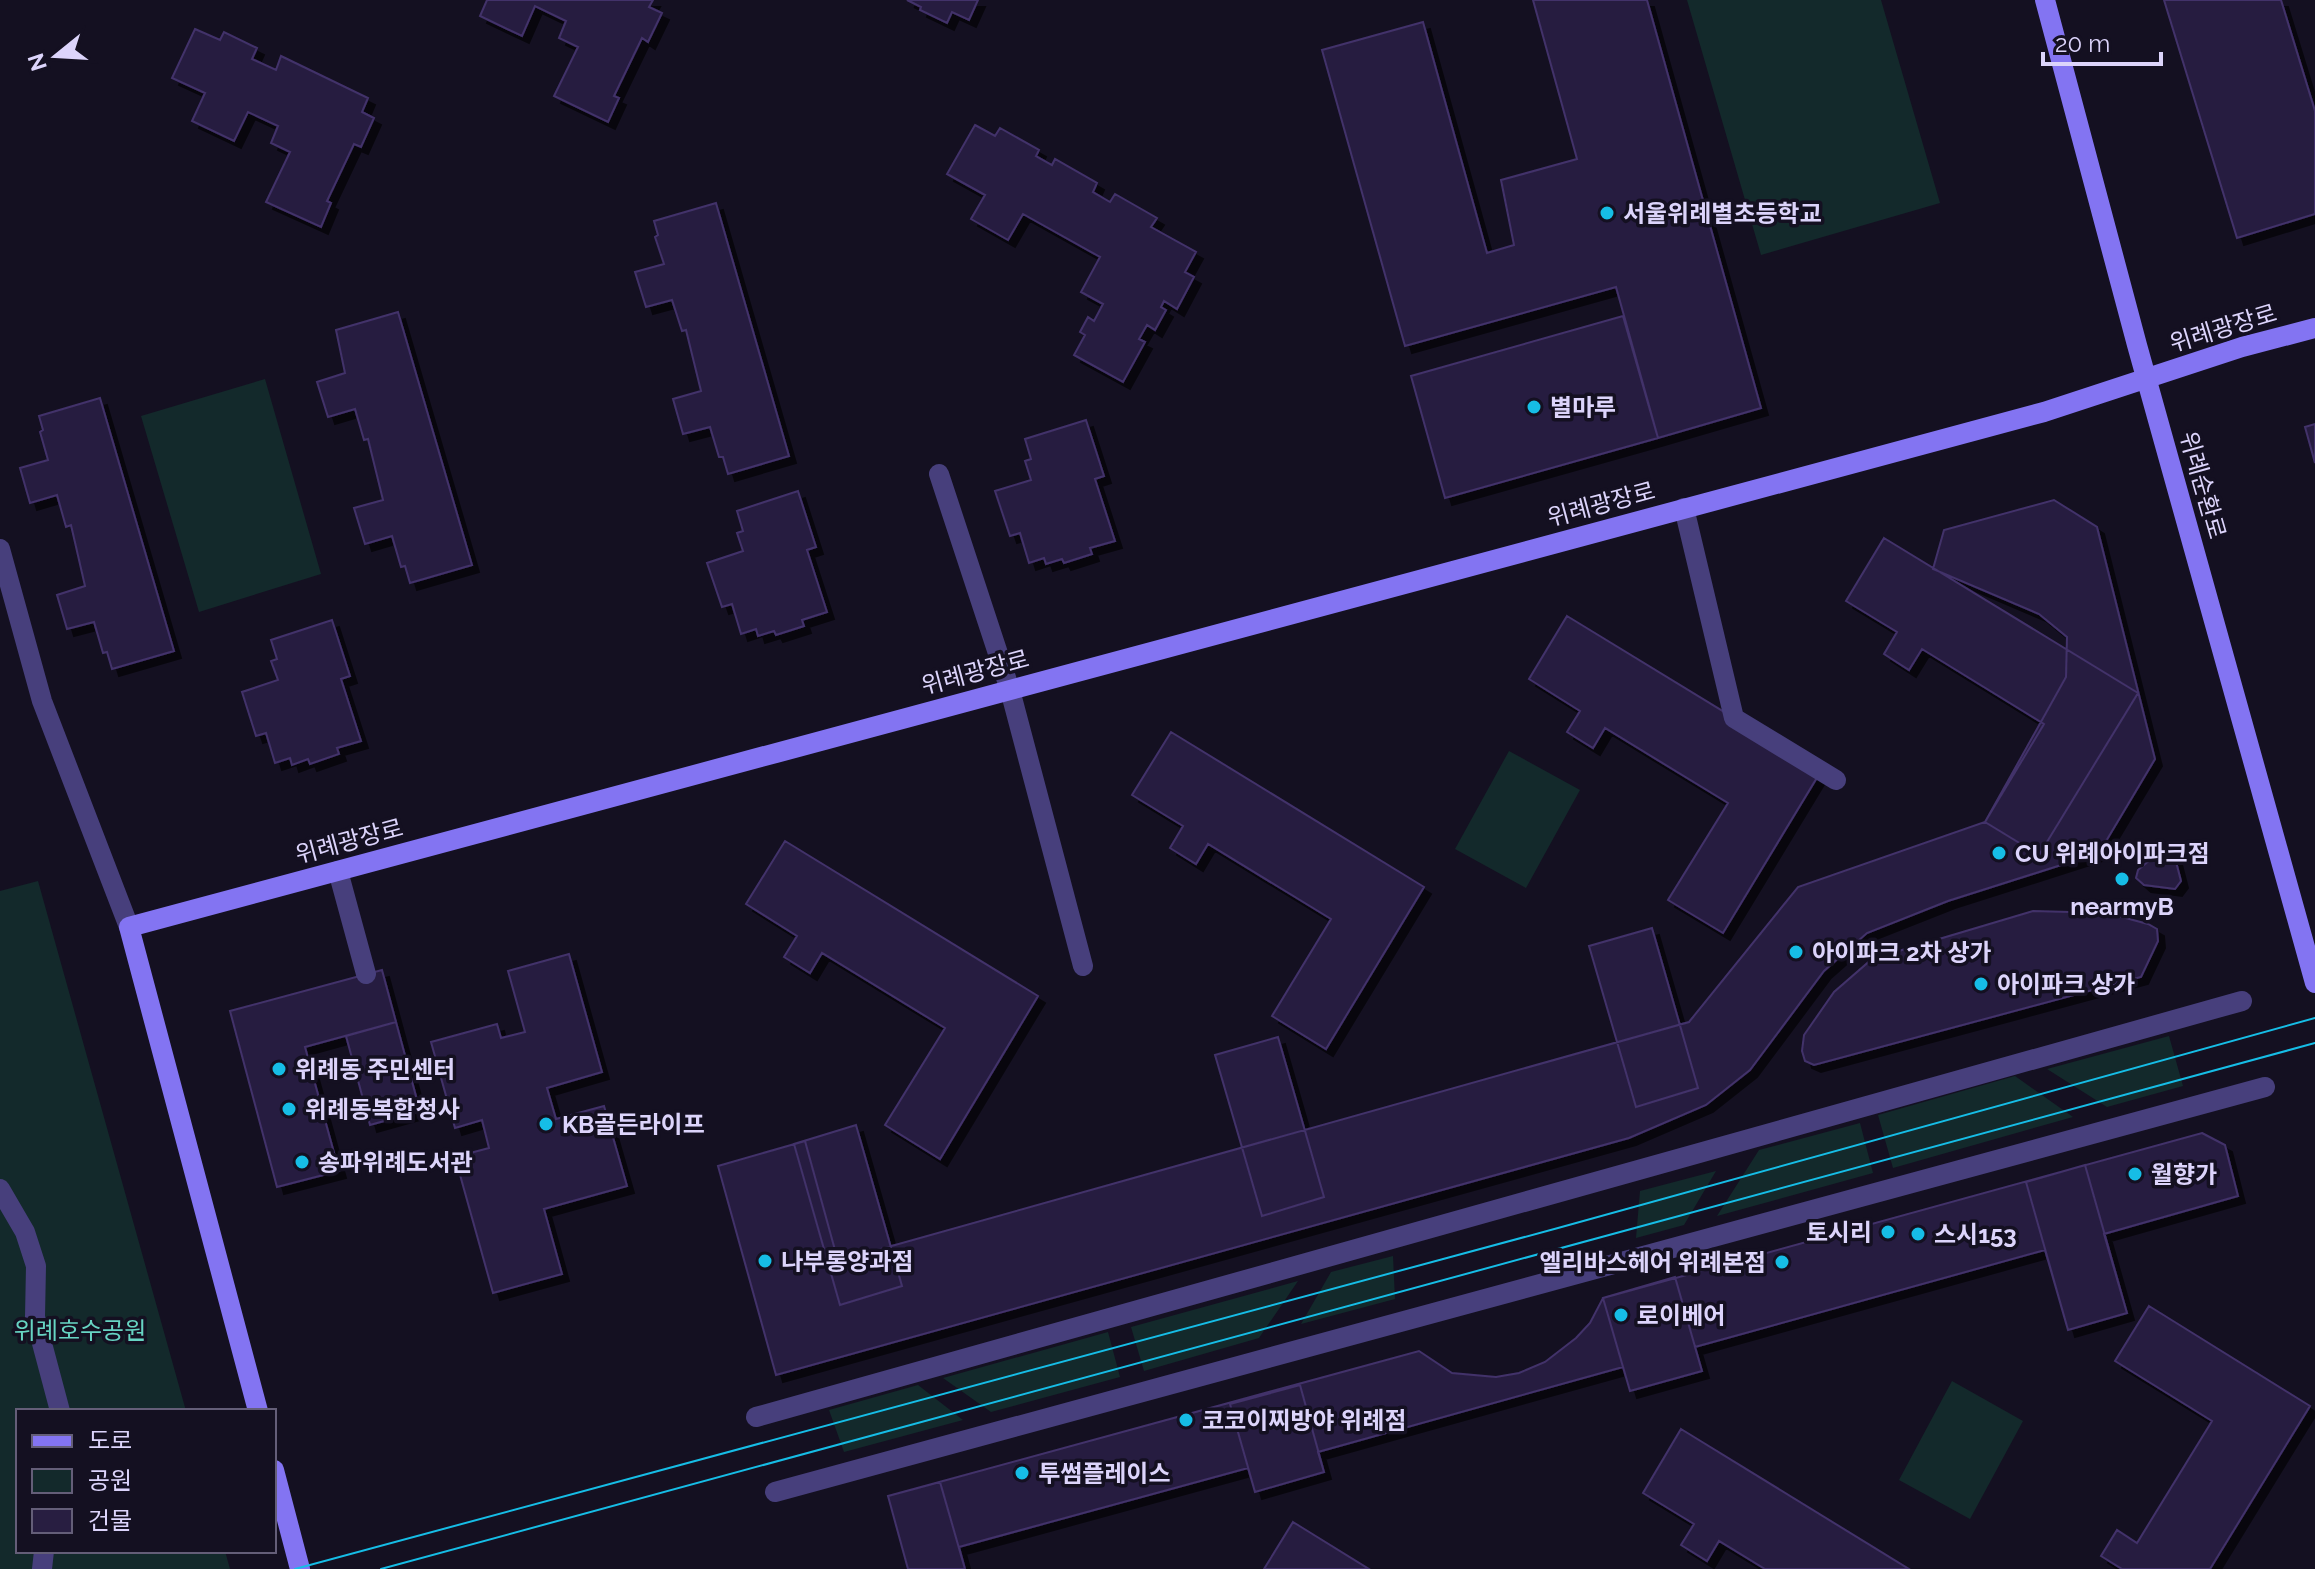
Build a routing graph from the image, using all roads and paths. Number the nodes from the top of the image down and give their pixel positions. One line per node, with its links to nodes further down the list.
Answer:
1 (2045, 0): 3 (street, 위례순환로)
2 (2315, 328): 3 (street, 위례광장로)
3 (2146, 378): 5 (street, 위례광장로); 13 (street, 위례순환로)
4 (939, 474): 7 (street)
5 (1684, 508): 7 (street, 위례광장로); 8 (street)
6 (0, 549): 10 (street)
7 (1010, 690): 9 (street, 위례광장로); 11 (street)
8 (1836, 780)
9 (338, 871): 10 (street, 위례광장로); 12 (street)
10 (129, 927): 18 (street)
11 (1083, 966)
12 (366, 974)
13 (2315, 983)
14 (2242, 1001): 19 (street)
15 (2265, 1087): 21 (street)
16 (0, 1189): 17 (street)
17 (59, 1409)
18 (257, 1409)
19 (756, 1417)
20 (276, 1478): 22 (street)
21 (775, 1492)
22 (300, 1569)

